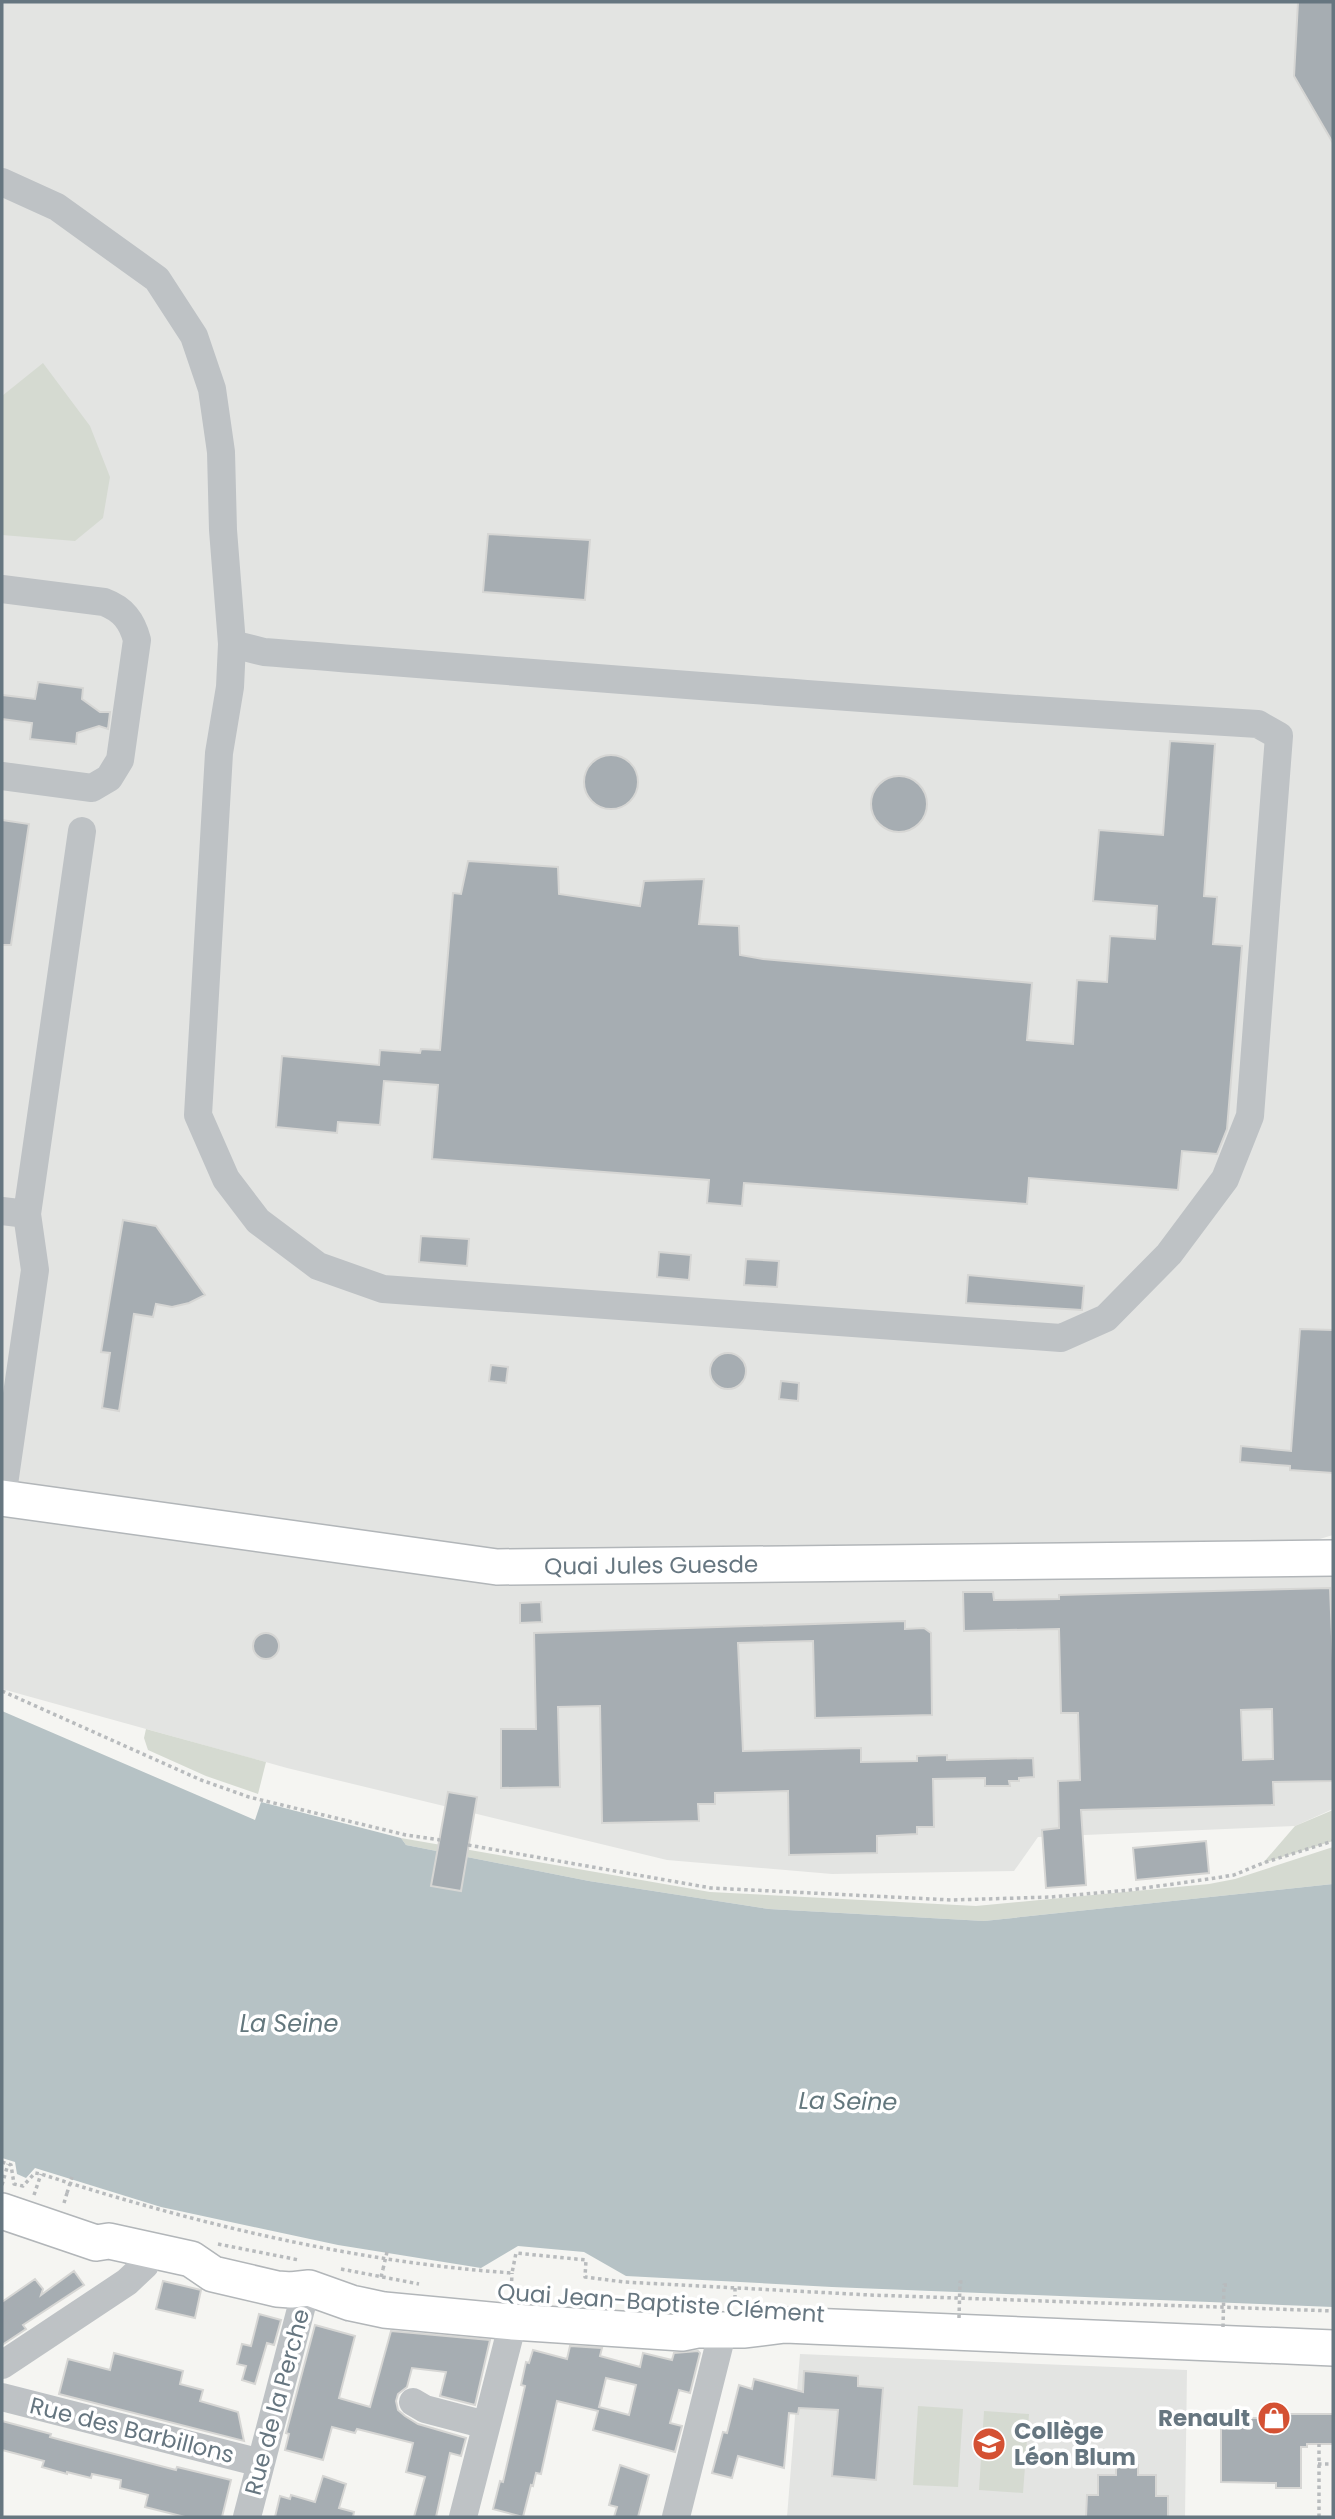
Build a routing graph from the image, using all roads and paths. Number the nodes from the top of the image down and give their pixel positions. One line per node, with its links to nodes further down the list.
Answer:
1 (2, 182): 3 (street)
2 (2, 589): 4 (street)
3 (232, 644): 3 (street)
4 (2, 776)
5 (82, 831): 6 (street)
6 (15, 1213): 7 (street)
7 (2, 1498): 8 (main road, Quai Jules Guesde)
8 (1324, 1556)
9 (2, 1691): 10 (path)
10 (440, 1840)
11 (1333, 1841): 12 (path)
12 (468, 1845)
13 (2, 2162): 14 (path)
14 (8, 2164): 15 (path); 17 (path)
15 (41, 2174): 18 (path); 26 (path)
16 (72, 2177): 20 (path, bridge)
17 (2, 2185): 18 (path)
18 (18, 2198): 19 (path); 22 (main road, Quai Jean-Baptiste Clément)
19 (44, 2199)
20 (53, 2202)
21 (2, 2211): 22 (main road, Quai Jean-Baptiste Clément)
22 (109, 2241): 23 (main road, Quai Jean-Baptiste Clément)
23 (150, 2251): 24 (main road, Quai Jean-Baptiste Clément); 42 (street)
24 (200, 2251): 27 (path); 27 (main road, Quai Jean-Baptiste Clément)
25 (387, 2252): 28 (path, bridge)
26 (512, 2273): 32 (path); 33 (path)
27 (320, 2277): 28 (path); 33 (main road, Quai Jean-Baptiste Clément); 36 (main road, Quai Jean-Baptiste Clément); 47 (street, Rue de la Perche)
28 (381, 2277): 30 (path)
29 (966, 2282): 35 (path, bridge)
30 (428, 2285)
31 (1227, 2285): 38 (path, bridge)
32 (735, 2287): 34 (path); 36 (path)
33 (511, 2302): 36 (main road, Quai Jean-Baptiste Clément); 45 (street)
34 (1333, 2311)
35 (971, 2319)
36 (725, 2325): 40 (main road, Quai Jean-Baptiste Clément); 41 (main road, Quai Jean-Baptiste Clément); 52 (street)
37 (1213, 2327): 38 (path)
38 (1223, 2327): 39 (path)
39 (1235, 2328)
40 (1333, 2348)
41 (1333, 2361)
42 (2, 2365)
43 (2, 2397): 47 (street, Rue des Barbillons)
44 (413, 2402): 45 (street)
45 (486, 2425): 51 (street)
46 (1320, 2444): 48 (path)
47 (261, 2463): 50 (street, Rue de la Perche)
48 (1318, 2463): 49 (path); 53 (path)
49 (1333, 2464)
50 (247, 2517)
51 (463, 2517)
52 (676, 2517)
53 (1319, 2517)

